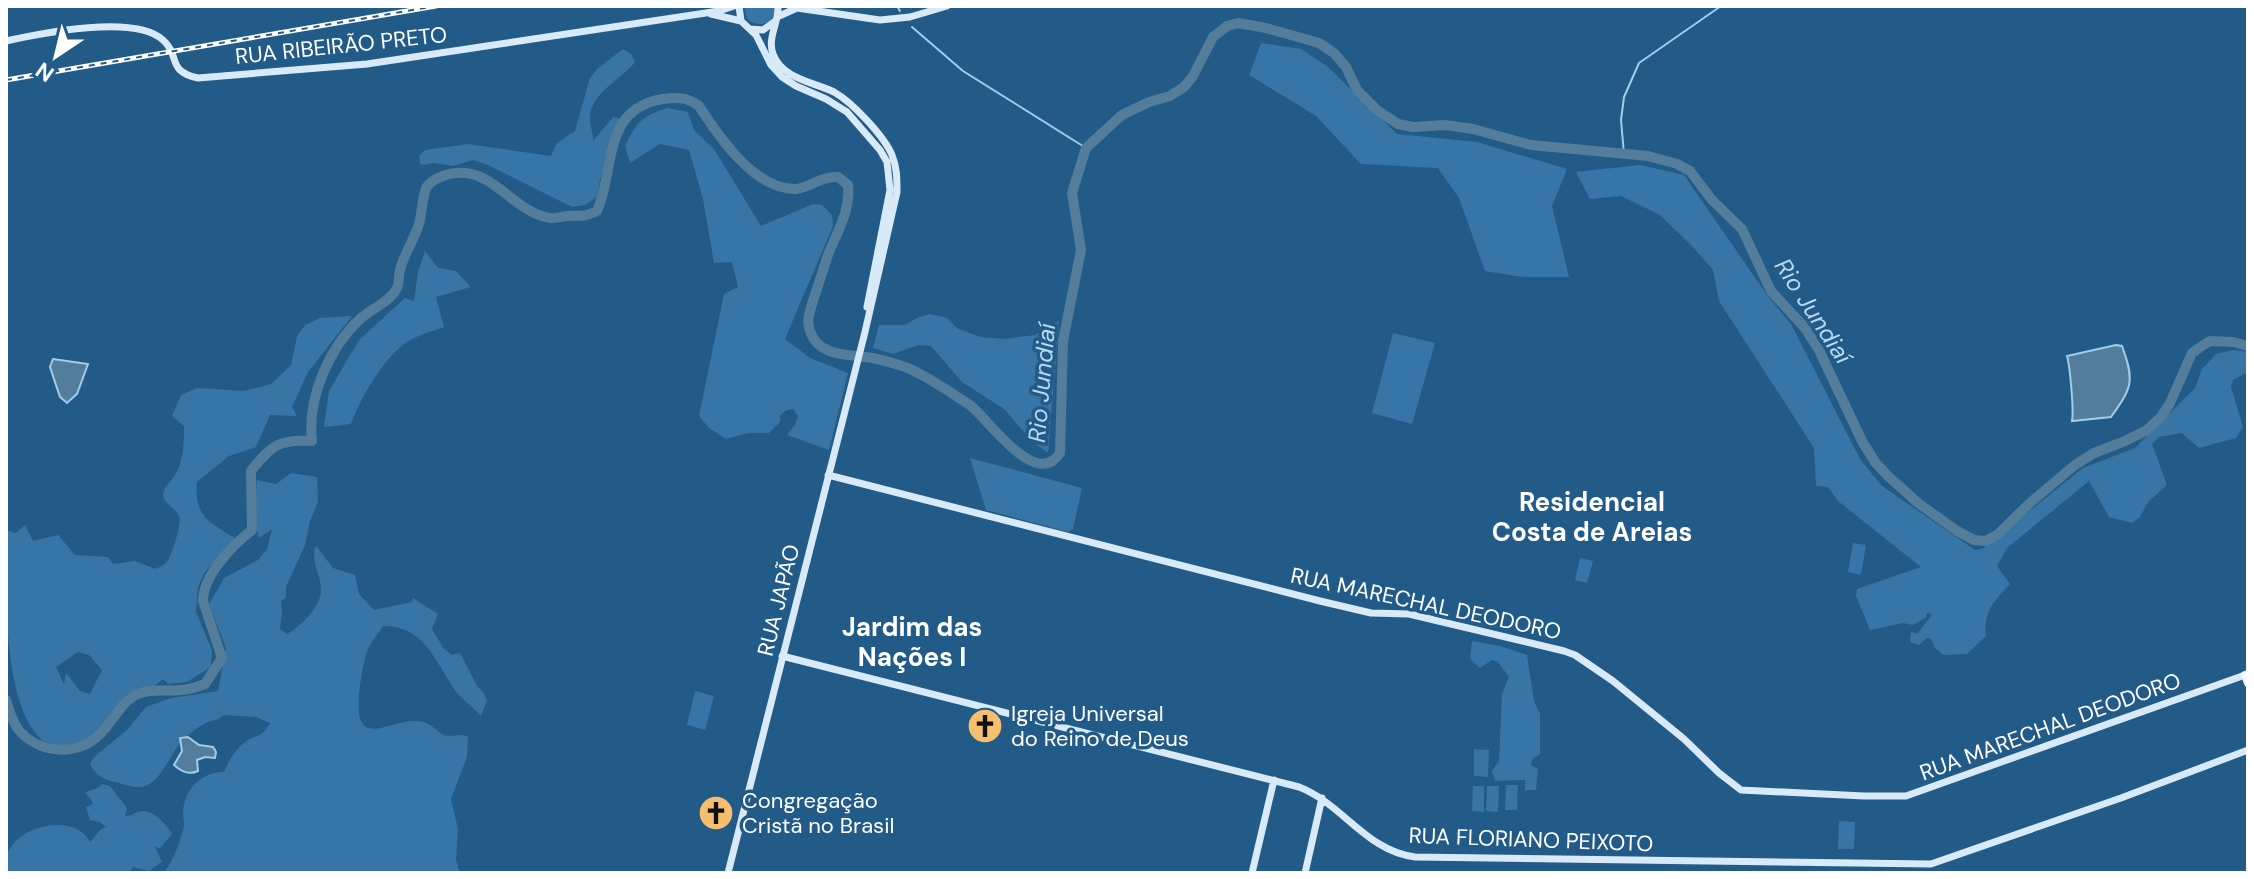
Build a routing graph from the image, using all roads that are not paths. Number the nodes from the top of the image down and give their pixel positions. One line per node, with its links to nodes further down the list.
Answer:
1 (736, 6): 5 (street, RUA RIBEIRÃO PRETO); 7 (street, RUA RIBEIRÃO PRETO)
2 (778, 6): 6 (street)
3 (947, 6): 4 (street)
4 (794, 7): 6 (street)
5 (703, 12): 7 (street, RUA RIBEIRÃO PRETO); 9 (street, RUA RIBEIRÃO PRETO)
6 (776, 18): 8 (street); 10 (street, RUA JAPÃO)
7 (741, 21): 8 (street, RUA RIBEIRÃO PRETO)
8 (750, 29): 10 (street, RUA JAPÃO)
9 (6, 41)
10 (863, 339): 11 (street, RUA JAPÃO)
11 (828, 475): 12 (street, RUA JAPÃO); 13 (street, RUA MARECHAL DEODORO)
12 (782, 656): 15 (street, RUA FLORIANO PEIXOTO); 17 (street, RUA JAPÃO)
13 (2247, 678)
14 (2248, 750): 16 (street, RUA FLORIANO PEIXOTO)
15 (1274, 780): 16 (street, RUA FLORIANO PEIXOTO); 18 (street)
16 (1322, 798): 19 (street)
17 (728, 873)
18 (1252, 873)
19 (1305, 873)

